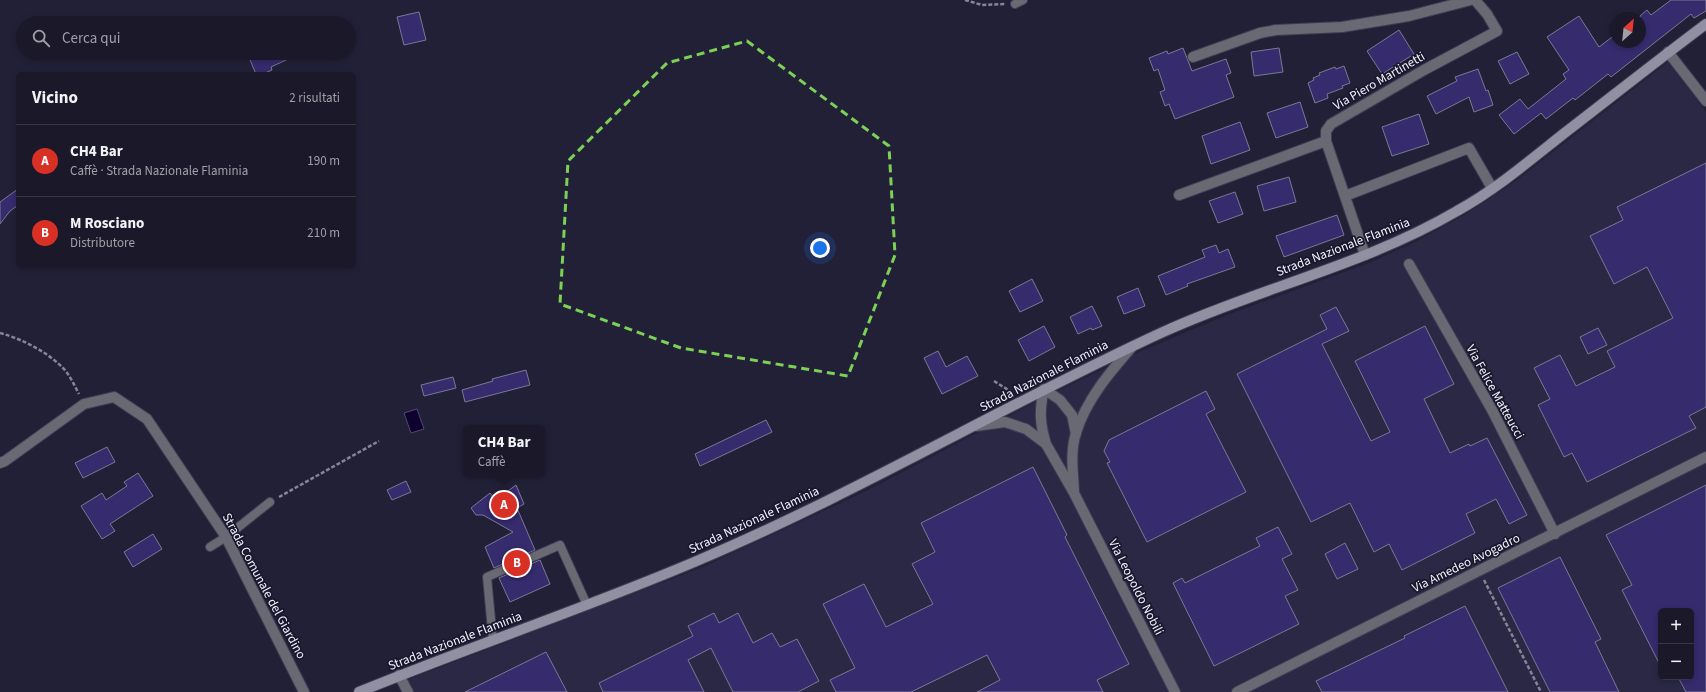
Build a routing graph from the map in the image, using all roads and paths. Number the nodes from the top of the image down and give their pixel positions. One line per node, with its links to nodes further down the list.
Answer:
1 (965, 0): 5 (path)
2 (1024, 0): 5 (lane)
3 (1471, 0): 8 (street)
4 (1475, 0): 10 (street, Via Piero Martinetti)
5 (1015, 4)
6 (1706, 24): 7 (main road, Strada Nazionale Flaminia)
7 (1668, 52): 9 (street); 11 (main road, Strada Nazionale Flaminia)
8 (1193, 57)
9 (1706, 101)
10 (1326, 141): 12 (street); 13 (street)
11 (1492, 188): 13 (street); 14 (main road, Strada Nazionale Flaminia)
12 (1179, 195)
13 (1345, 196): 14 (street)
14 (1365, 255): 17 (main road, Strada Nazionale Flaminia)
15 (1409, 264): 30 (street, Via Felice Matteucci)
16 (0, 333): 21 (path)
17 (1132, 346): 19 (main road, Strada Nazionale Flaminia); 23 (street, Via Leopoldo Nobili)
18 (994, 381): 20 (path)
19 (1044, 389): 20 (main road, Strada Nazionale Flaminia); 23 (street, Via Leopoldo Nobili); 25 (street, Via Leopoldo Nobili)
20 (1023, 400): 22 (main road, Strada Nazionale Flaminia)
21 (84, 404): 27 (street, Strada Comunale del Giardino); 31 (street, Strada Comunale del Giardino)
22 (973, 426): 25 (street, Via Leopoldo Nobili); 34 (main road, Strada Nazionale Flaminia)
23 (1076, 434): 28 (street, Via Leopoldo Nobili)
24 (379, 442): 29 (path)
25 (1046, 444): 28 (street, Via Leopoldo Nobili)
26 (1706, 457): 30 (street, Via Amedeo Avogadro)
27 (0, 463)
28 (1074, 493): 40 (street, Via Leopoldo Nobili)
29 (270, 502): 31 (lane)
30 (1555, 534): 33 (street, Via Amedeo Avogadro)
31 (226, 537): 32 (lane); 37 (street, Strada Comunale del Giardino)
32 (210, 547)
33 (1480, 571): 41 (street, Via Amedeo Avogadro); 42 (path)
34 (587, 605): 35 (main road, Strada Nazionale Flaminia); 35 (lane)
35 (493, 641): 36 (main road, Strada Nazionale Flaminia)
36 (399, 675): 38 (main road, Strada Nazionale Flaminia); 39 (street)
37 (304, 692)
38 (359, 692)
39 (408, 692)
40 (1175, 692)
41 (1237, 692)
42 (1541, 692)

